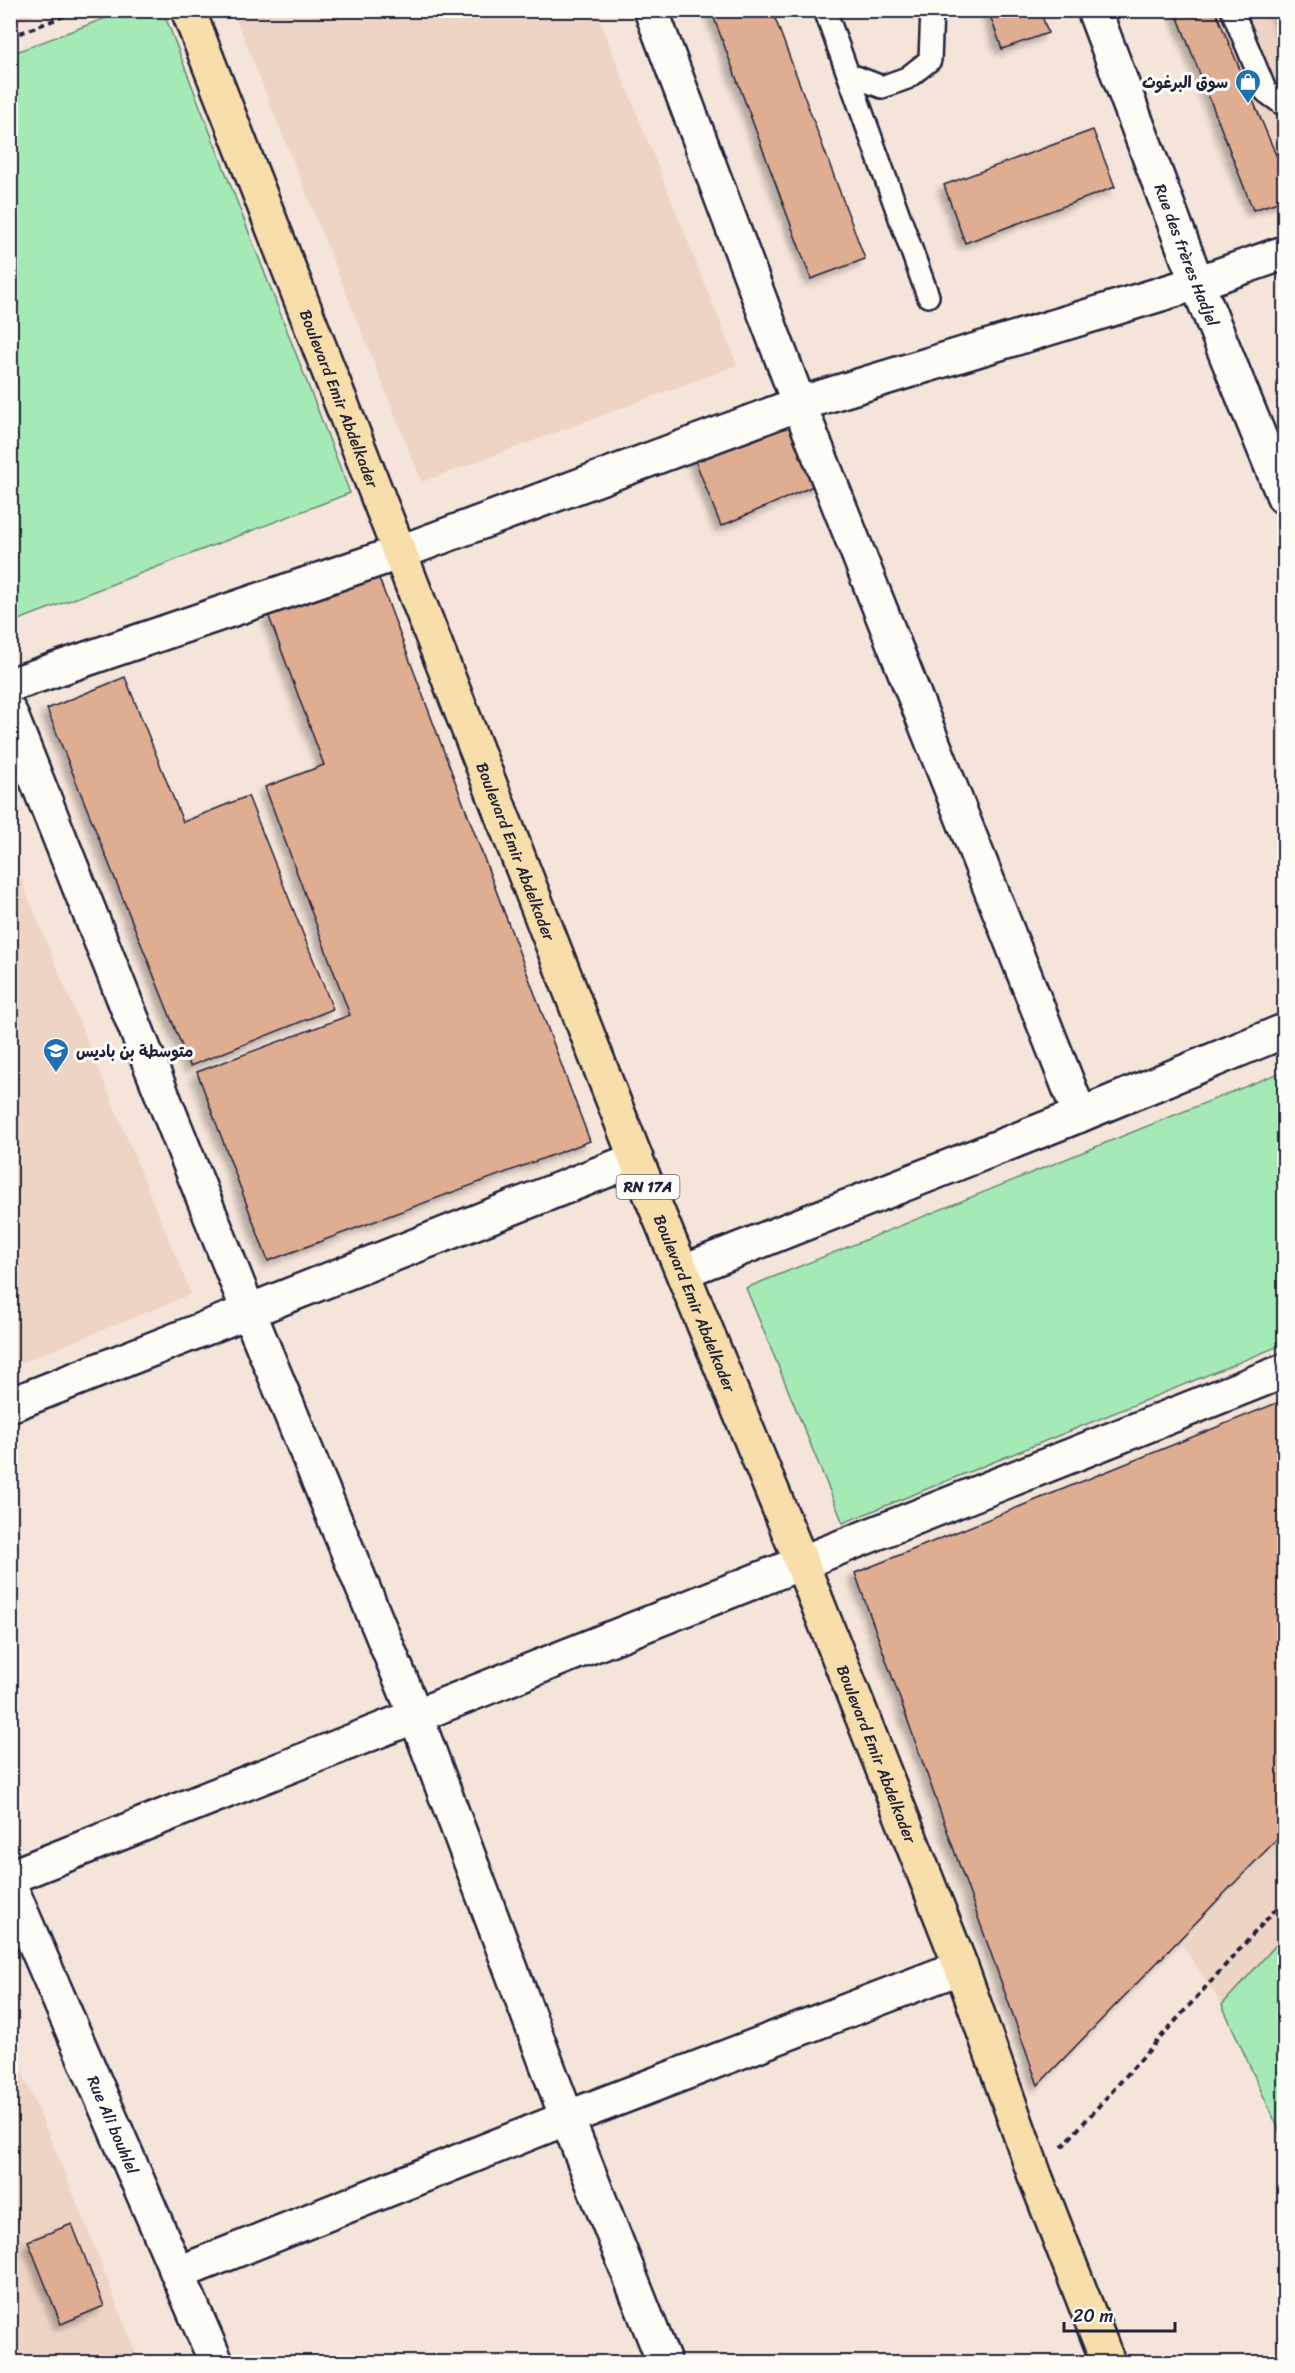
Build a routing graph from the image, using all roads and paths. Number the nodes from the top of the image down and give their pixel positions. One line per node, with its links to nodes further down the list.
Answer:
1 (80, 10): 8 (path)
2 (188, 10): 16 (main road, Boulevard Emir Abdelkader / RN 17A)
3 (651, 10): 14 (street)
4 (825, 10): 9 (lane)
5 (932, 10): 9 (lane)
6 (1094, 10): 12 (street, Rue des frères Hadjel)
7 (1232, 10): 10 (lane)
8 (10, 37)
9 (848, 74): 13 (lane)
10 (1284, 105)
11 (1284, 253): 12 (street)
12 (1197, 283): 14 (street); 15 (street, Rue des frères Hadjel)
13 (928, 296)
14 (799, 404): 16 (street); 20 (street)
15 (1284, 497)
16 (398, 553): 17 (street); 21 (main road, Boulevard Emir Abdelkader / RN 17A)
17 (10, 685)
18 (10, 713): 23 (street)
19 (1284, 1031): 20 (street)
20 (1080, 1115): 22 (street)
21 (636, 1159): 22 (main road, Boulevard Emir Abdelkader / RN 17A); 23 (street)
22 (684, 1271): 26 (main road, Boulevard Emir Abdelkader / RN 17A)
23 (248, 1310): 25 (street); 27 (street)
24 (1284, 1371): 26 (street)
25 (10, 1405)
26 (802, 1564): 27 (street); 32 (main road, Boulevard Emir Abdelkader / RN 17A)
27 (415, 1714): 28 (street); 33 (street)
28 (10, 1877)
29 (10, 1886): 31 (street, Rue Ali bouhlel)
30 (1284, 1900): 34 (path)
31 (18, 1922): 35 (street, Rue Ali bouhlel)
32 (961, 1967): 33 (street); 34 (main road, Boulevard Emir Abdelkader / RN 17A)
33 (567, 2118): 35 (street); 37 (street)
34 (1035, 2176): 38 (main road, Boulevard Emir Abdelkader / RN 17A)
35 (179, 2273): 36 (street, Rue Ali bouhlel)
36 (216, 2362)
37 (664, 2362)
38 (1108, 2362)

